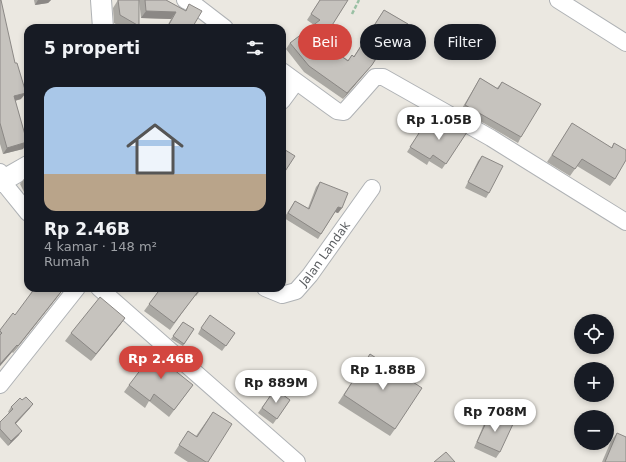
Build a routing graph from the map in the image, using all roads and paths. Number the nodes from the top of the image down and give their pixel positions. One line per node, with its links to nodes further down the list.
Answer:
1 (101, 0): 6 (street)
2 (185, 0): 7 (street)
3 (359, 0): 5 (path)
4 (558, 0): 8 (street)
5 (352, 14)
6 (103, 24)
7 (220, 24)
8 (626, 43)
9 (286, 74): 10 (street)
10 (296, 82): 11 (street); 16 (street)
11 (286, 96)
12 (24, 168): 13 (street)
13 (1, 179): 15 (street)
14 (372, 188): 19 (street, Jalan Landak)
15 (24, 208)
16 (626, 222)
17 (75, 292): 20 (street)
18 (104, 292): 21 (street)
19 (275, 292)
20 (0, 385)
21 (297, 462)

